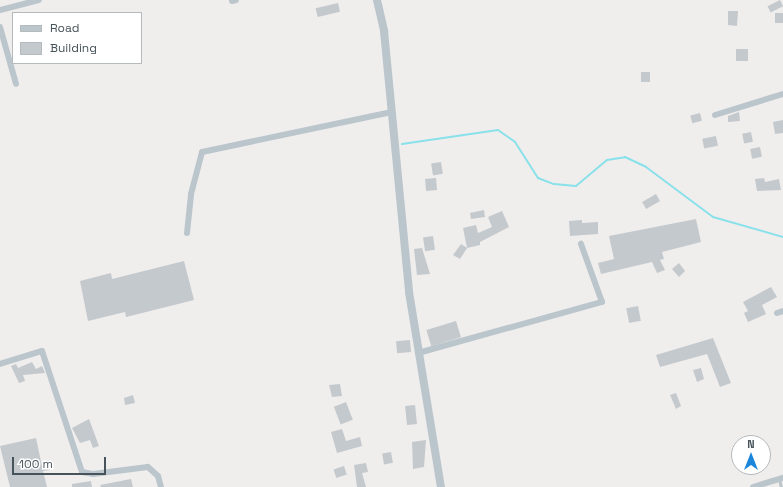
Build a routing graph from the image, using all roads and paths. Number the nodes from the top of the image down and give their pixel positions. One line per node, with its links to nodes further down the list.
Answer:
1 (39, 0): 3 (street)
2 (377, 0): 7 (street)
3 (0, 10)
4 (0, 27): 5 (street)
5 (16, 84)
6 (783, 94): 8 (street)
7 (392, 112): 9 (street); 11 (street)
8 (715, 116)
9 (188, 233)
10 (581, 244): 11 (street)
11 (418, 353): 15 (street)
12 (0, 364): 14 (street)
13 (781, 479): 16 (street); 17 (lane)
14 (162, 487)
15 (441, 487)
16 (753, 487)
17 (781, 487)

